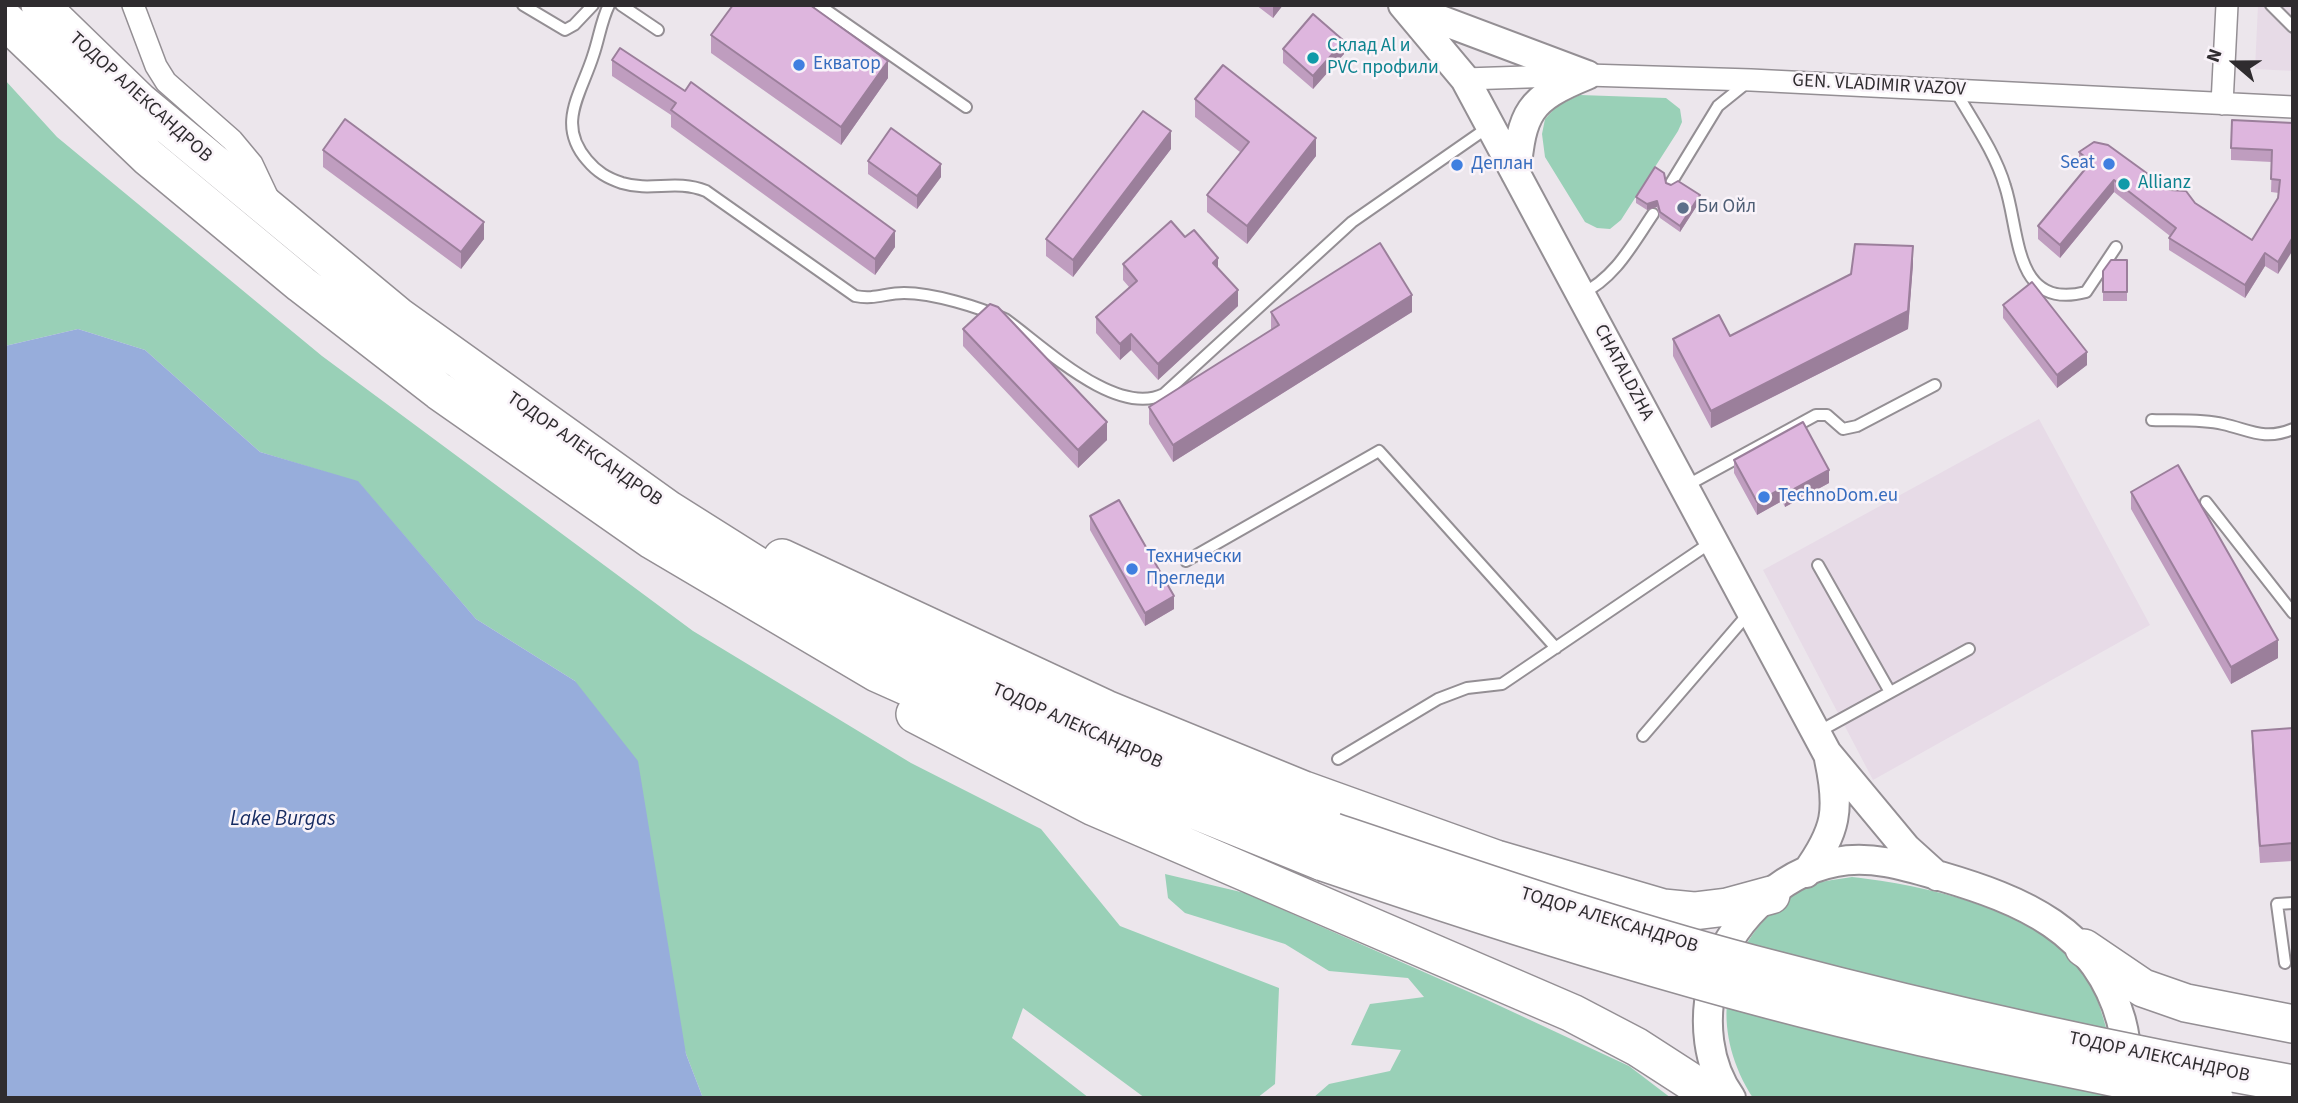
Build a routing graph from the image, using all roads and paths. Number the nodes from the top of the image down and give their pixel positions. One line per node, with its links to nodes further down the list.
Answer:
1 (40, 5): 25 (highway, ТОДОР АЛЕКСАНДРОВ)
2 (134, 5): 25 (street)
3 (523, 5): 4 (lane)
4 (593, 5)
5 (609, 5): 21 (lane)
6 (621, 5): 13 (lane)
7 (819, 5): 19 (lane)
8 (2227, 5): 18 (street)
9 (2271, 5): 12 (lane)
10 (1404, 6): 14 (main road); 15 (main road, CHATALDZHA)
11 (5, 20): 33 (highway, ТОДОР АЛЕКСАНДРОВ)
12 (2293, 27)
13 (658, 30)
14 (1587, 75): 15 (street, GEN. VLADIMIR VAZOV); 16 (street, GEN. VLADIMIR VAZOV); 22 (main road)
15 (1465, 79): 21 (main road, CHATALDZHA)
16 (1751, 80): 17 (street, GEN. VLADIMIR VAZOV); 23 (lane)
17 (1955, 90): 18 (street, GEN. VLADIMIR VAZOV); 26 (lane)
18 (2222, 104): 20 (street, GEN. VLADIMIR VAZOV)
19 (966, 107)
20 (2293, 107)
21 (1490, 125): 22 (main road, CHATALDZHA)
22 (1516, 174): 27 (main road, CHATALDZHA)
23 (1671, 183)
24 (1653, 214): 27 (lane)
25 (277, 218): 33 (highway, ТОДОР АЛЕКСАНДРОВ)
26 (2116, 247)
27 (1581, 294): 31 (main road, CHATALDZHA)
28 (1935, 385): 31 (lane)
29 (2152, 420): 30 (lane)
30 (2293, 429)
31 (1684, 487): 34 (main road, CHATALDZHA)
32 (2206, 502): 38 (lane)
33 (660, 525): 45 (highway, ТОДОР АЛЕКСАНДРОВ); 48 (highway); 54 (highway)
34 (1713, 541): 37 (main road, CHATALDZHA); 39 (lane)
35 (1186, 561): 39 (lane)
36 (1818, 565): 41 (lane)
37 (1751, 611): 42 (lane); 43 (main road, CHATALDZHA)
38 (2293, 612)
39 (1556, 648): 44 (lane)
40 (1969, 649): 41 (lane)
41 (1890, 692): 43 (lane)
42 (1643, 736)
43 (1822, 743): 46 (main road, CHATALDZHA); 47 (main road, CHATALDZHA)
44 (1338, 759)
45 (1329, 847): 53 (highway, ТОДОР АЛЕКСАНДРОВ, bridge); 57 (highway, ТОДОР АЛЕКСАНДРОВ, bridge)
46 (1806, 873): 47 (main road); 48 (main road)
47 (1937, 876): 50 (main road)
48 (1771, 895): 55 (main road)
49 (2293, 903): 51 (lane)
50 (2084, 948): 52 (highway); 56 (main road)
51 (2285, 963)
52 (2293, 1024)
53 (2293, 1084)
54 (1716, 1098)
55 (1731, 1098)
56 (2120, 1098)
57 (2214, 1098)

